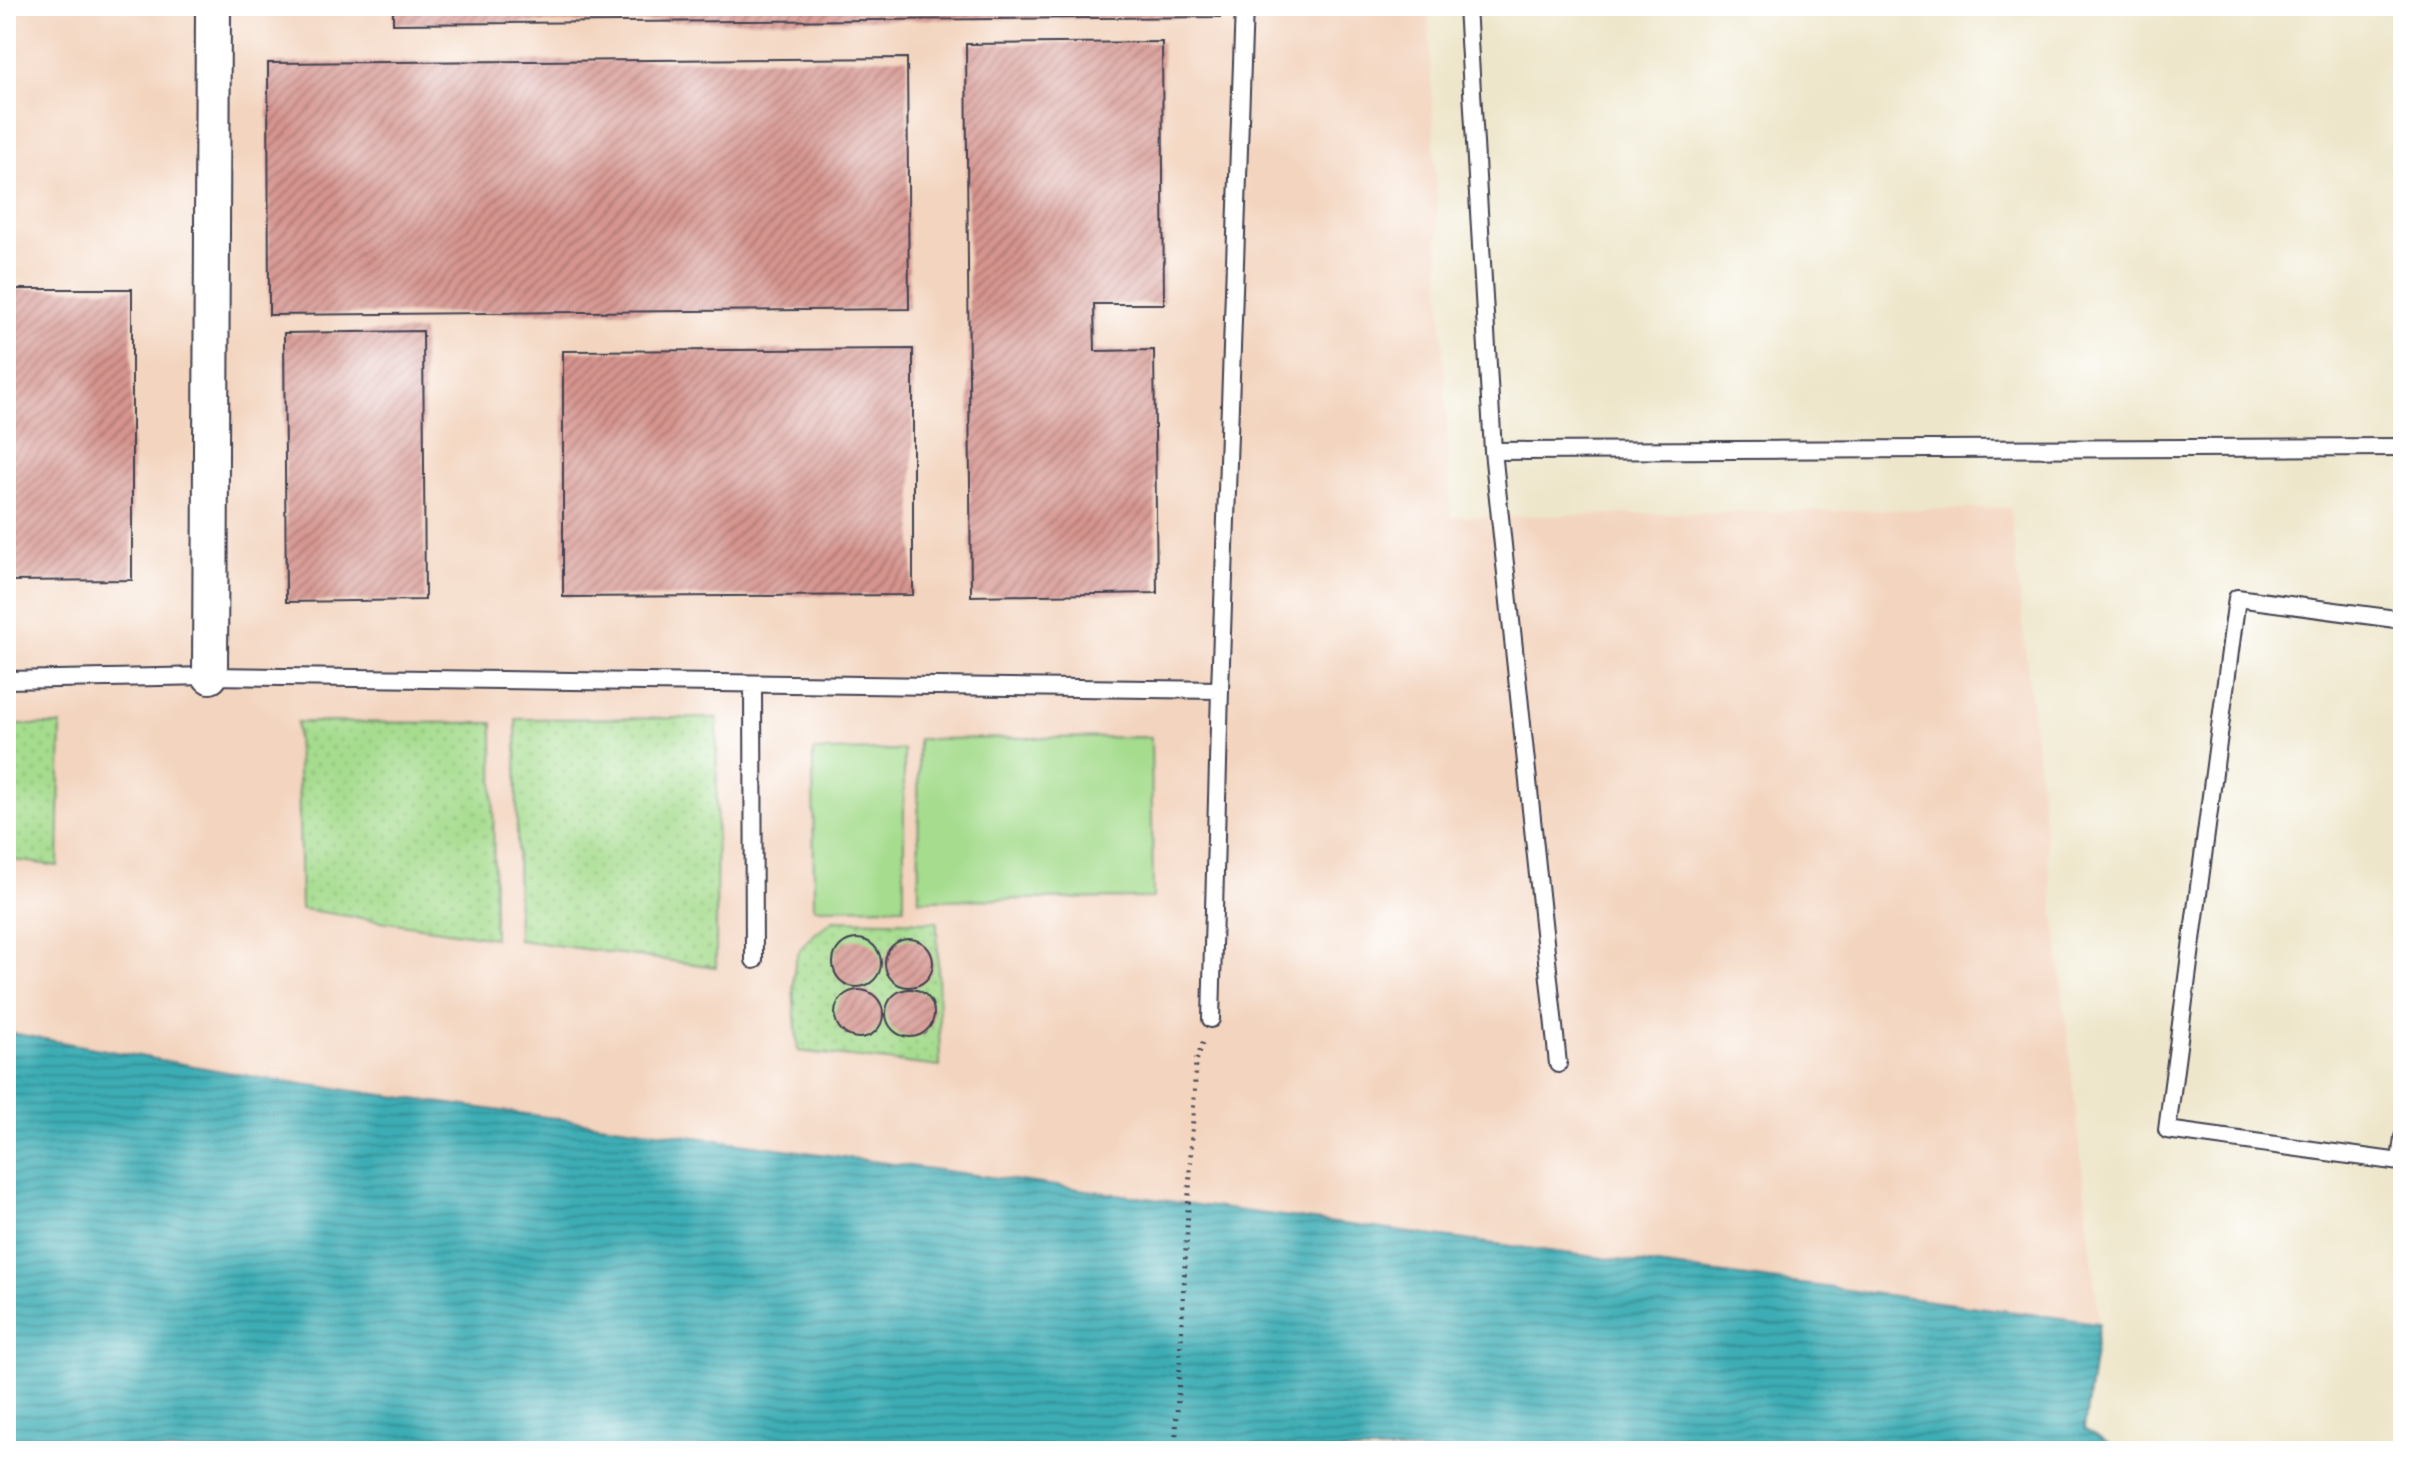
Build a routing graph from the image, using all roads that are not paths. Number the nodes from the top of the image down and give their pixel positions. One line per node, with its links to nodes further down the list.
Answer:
1 (213, 6): 7 (street)
2 (1244, 6): 10 (lane)
3 (1467, 6): 5 (lane)
4 (2403, 447): 5 (lane)
5 (1493, 451): 13 (lane)
6 (2403, 620): 14 (lane)
7 (210, 676): 8 (lane); 9 (lane)
8 (6, 680)
9 (753, 684): 10 (lane); 11 (lane)
10 (1220, 690): 12 (lane)
11 (754, 960)
12 (1211, 1019)
13 (1558, 1064)
14 (2403, 1137)

